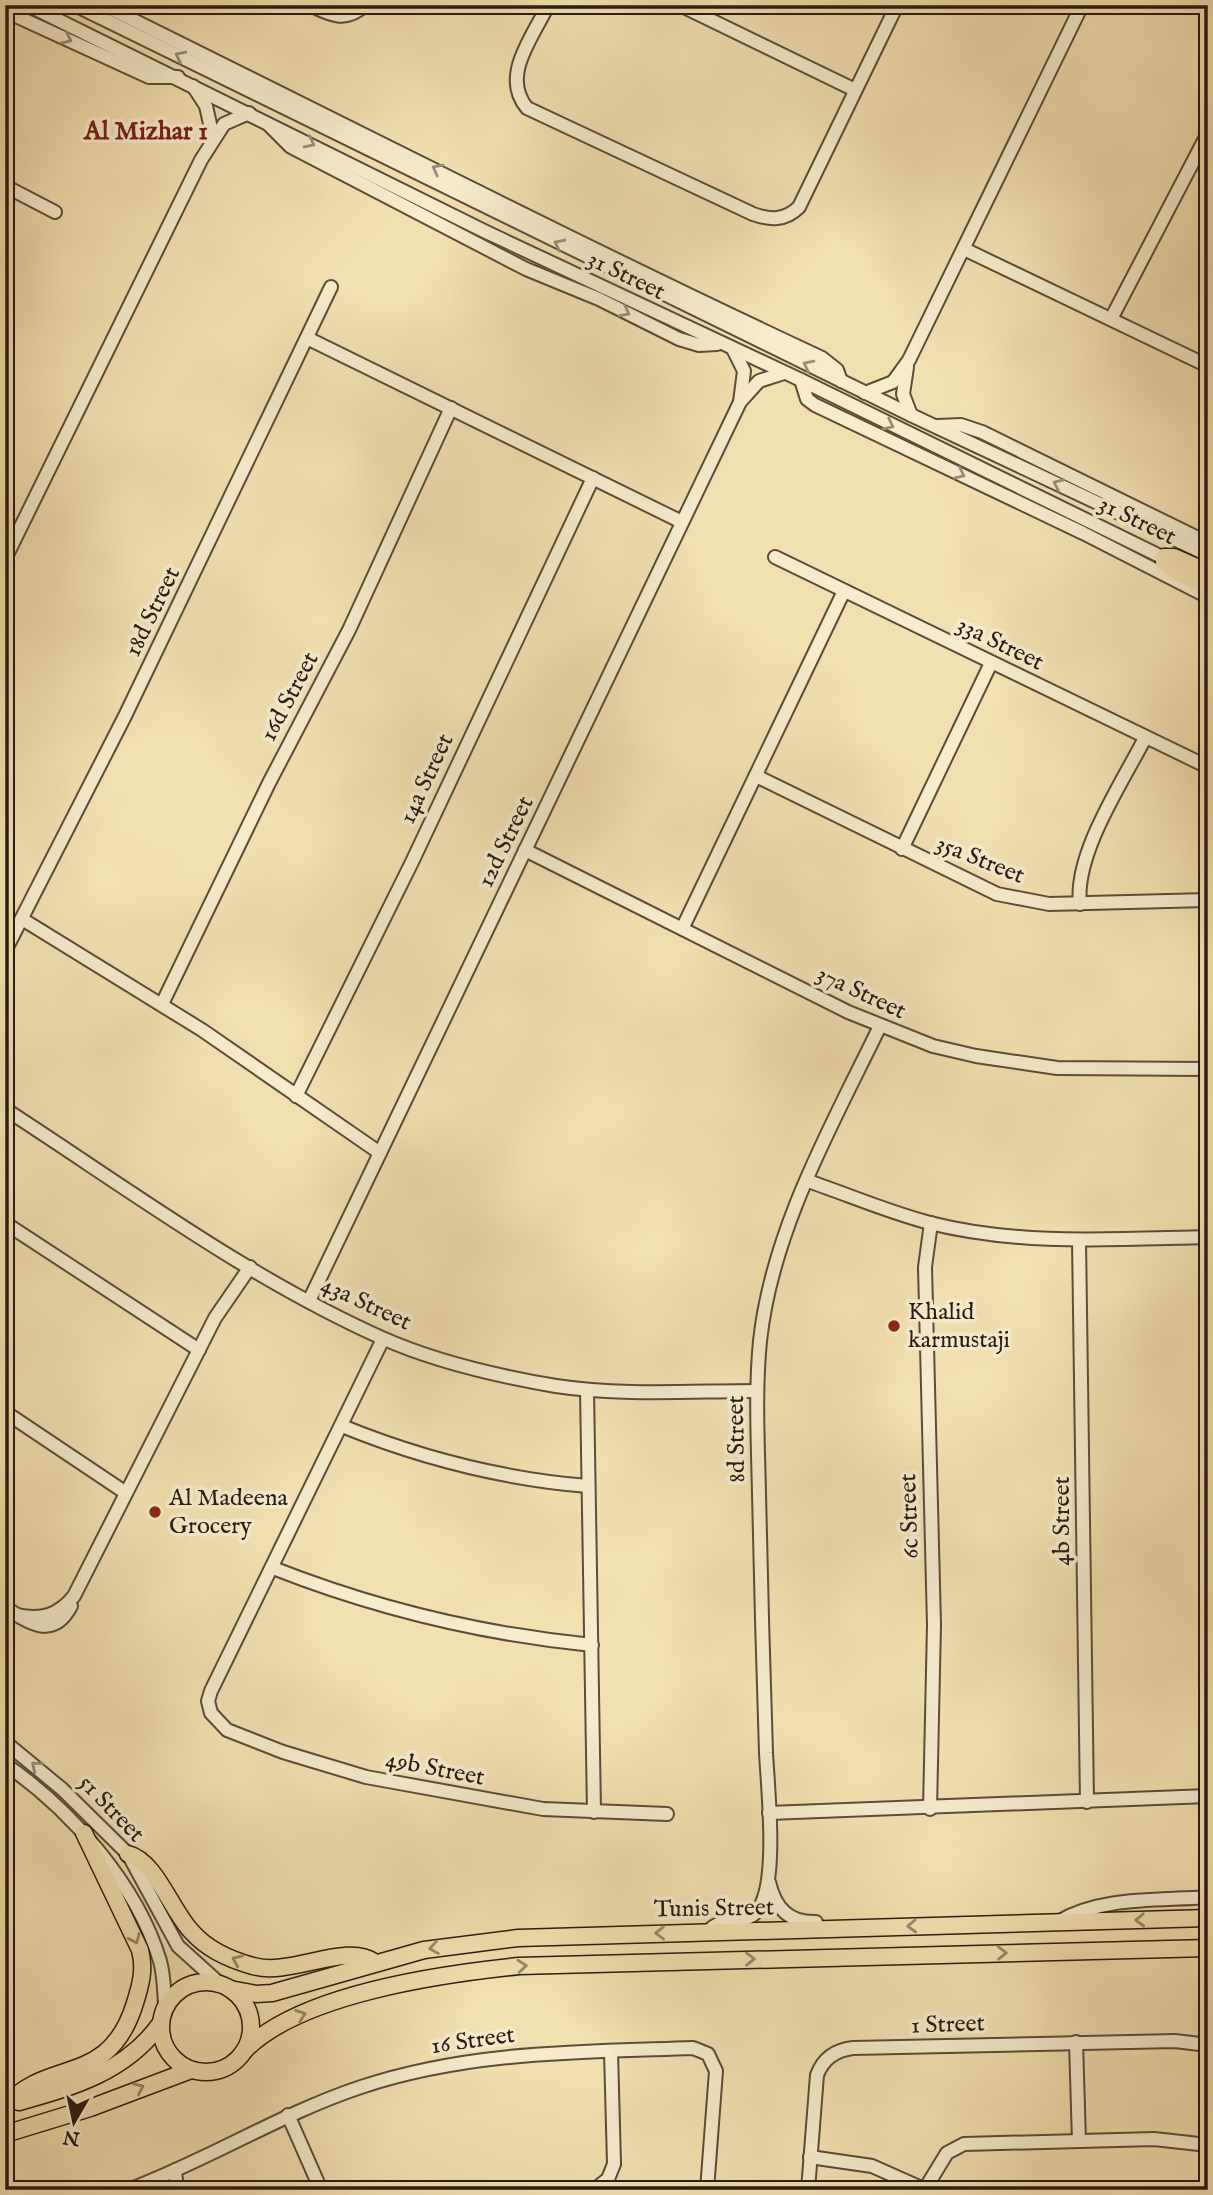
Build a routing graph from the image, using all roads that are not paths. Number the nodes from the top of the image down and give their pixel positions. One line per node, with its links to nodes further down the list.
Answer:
1 (28, 5): 11 (street, 31 Street)
2 (75, 5): 16 (street, 31 Street, one-way to 2)
3 (103, 5): 30 (street, one-way to 3)
4 (310, 5): 9 (street)
5 (548, 5): 12 (street)
6 (680, 5): 12 (street)
7 (897, 5): 12 (street)
8 (1082, 5): 21 (street)
9 (360, 9)
10 (5, 11): 11 (street, one-way to 11)
11 (184, 80): 13 (street, 31 Street); 15 (street)
12 (855, 90)
13 (227, 102): 14 (street, 31 Street); 15 (street); 16 (street)
14 (249, 113): 18 (street); 25 (street, 31 Street, one-way to 25)
15 (212, 133): 18 (street)
16 (339, 133): 30 (street, 31 Street, one-way to 16)
17 (1208, 133): 23 (street)
18 (201, 160): 42 (street)
19 (5, 186): 20 (street)
20 (55, 212)
21 (964, 249): 23 (street); 26 (street)
22 (331, 287): 24 (street, 18d Street)
23 (1111, 319): 27 (street)
24 (307, 338): 33 (street); 58 (street, 18d Street)
25 (733, 349): 28 (street, 31 Street); 32 (street, 12d Street)
26 (909, 360): 31 (street); 34 (street)
27 (1208, 366)
28 (784, 373): 29 (street, 31 Street); 32 (street, 12d Street)
29 (801, 380): 44 (street, 31 Street, one-way to 44); 49 (street, one-way to 49)
30 (841, 381): 31 (street, 31 Street)
31 (865, 393): 34 (street, 31 Street)
32 (740, 402): 37 (street, 12d Street)
33 (452, 408): 36 (street); 61 (street, 16d Street)
34 (911, 415): 35 (street, 31 Street)
35 (936, 426): 38 (street); 40 (street, 31 Street, one-way to 35)
36 (593, 478): 37 (street); 64 (street, 14a Street)
37 (682, 522): 55 (street, 12d Street)
38 (1184, 532): 39 (street); 40 (street)
39 (1208, 543)
40 (1194, 548): 41 (street, 31 Street)
41 (1208, 555)
42 (6, 557)
43 (775, 557): 48 (street, 33a Street)
44 (1164, 557): 45 (main road); 46 (street, 31 Street); 47 (main road)
45 (1208, 572)
46 (1208, 580)
47 (1208, 589)
48 (844, 591): 50 (street, 33a Street); 53 (street)
49 (1208, 597)
50 (991, 663): 51 (street, 33a Street); 54 (street)
51 (1145, 738): 52 (street, 33a Street); 57 (street)
52 (1208, 767)
53 (756, 776): 54 (street, 35a Street); 59 (street)
54 (902, 849): 57 (street, 35a Street)
55 (525, 850): 59 (street, 37a Street); 66 (street, 12d Street)
56 (1208, 901): 57 (street, 35a Street)
57 (1080, 904)
58 (22, 919): 60 (street, 18d Street); 61 (street)
59 (683, 927): 62 (street, 37a Street)
60 (5, 951)
61 (162, 1004): 64 (street)
62 (880, 1026): 63 (street, 37a Street); 67 (street, 8d Street)
63 (1208, 1069)
64 (296, 1096): 66 (street)
65 (5, 1109): 72 (street, 43a Street)
66 (380, 1153): 73 (street, 12d Street)
67 (808, 1181): 69 (street); 77 (street, 8d Street)
68 (5, 1223): 75 (street)
69 (931, 1223): 71 (street); 89 (street, 6c Street)
70 (1208, 1237): 71 (street)
71 (1079, 1240): 88 (street, 4b Street)
72 (245, 1264): 73 (street, 43a Street); 75 (street)
73 (309, 1301): 74 (street, 43a Street)
74 (383, 1339): 76 (street, 43a Street); 79 (street)
75 (201, 1346): 81 (street)
76 (587, 1390): 77 (street, 43a Street); 80 (street)
77 (757, 1391): 91 (street, 8d Street)
78 (5, 1412): 81 (street)
79 (342, 1426): 80 (street); 82 (street)
80 (589, 1486): 84 (street)
81 (128, 1489): 83 (street)
82 (273, 1568): 84 (street); 90 (street, 49b Street)
83 (11, 1611)
84 (592, 1645): 90 (street)
85 (5, 1742): 94 (street, 51 Street, one-way to 85)
86 (5, 1764): 93 (street, 51 Street)
87 (1208, 1796): 88 (street)
88 (1087, 1802): 89 (street)
89 (930, 1809): 91 (street)
90 (594, 1812): 92 (street, 49b Street)
91 (769, 1813): 95 (street, 8d Street)
92 (667, 1814)
93 (84, 1833): 106 (street, 51 Street); 113 (main road, one-way to 113)
94 (128, 1854): 104 (main road, one-way to 94); 105 (street, 51 Street)
95 (768, 1876): 99 (street, 8d Street); 100 (street, 8d Street)
96 (1208, 1897): 98 (street)
97 (1208, 1918): 98 (main road, Tunis Street, one-way to 98)
98 (1056, 1923): 99 (main road, Tunis Street, one-way to 99)
99 (846, 1929): 100 (main road, Tunis Street)
100 (708, 1932): 104 (main road, Tunis Street, one-way to 104)
101 (1208, 1942): 103 (main road)
102 (1208, 1948): 103 (main road, Tunis Street)
103 (1179, 1949): 110 (main road, Tunis Street, one-way to 103)
104 (374, 1962): 105 (main road, Tunis Street)
105 (225, 1986): 106 (main road); 110 (main road)
106 (166, 2004): 107 (main road)
107 (160, 2024): 112 (main road); 113 (main road)
108 (1076, 2042): 109 (street, 1 Street); 116 (street); 118 (street, 1 Street)
109 (1208, 2045)
110 (244, 2051): 112 (main road)
111 (611, 2051): 114 (street, 16 Street); 123 (street); 124 (street, 16 Street)
112 (191, 2070): 115 (main road, one-way to 112)
113 (6, 2105)
114 (288, 2115): 119 (street, 16 Street); 122 (street)
115 (5, 2134)
116 (1079, 2141): 117 (street); 126 (street)
117 (1208, 2145)
118 (810, 2157): 125 (street, 1 Street); 126 (street)
119 (175, 2171): 120 (street, 16 Street); 121 (street)
120 (128, 2190)
121 (177, 2190)
122 (321, 2190)
123 (594, 2190)
124 (708, 2190)
125 (808, 2190)
126 (925, 2190)

